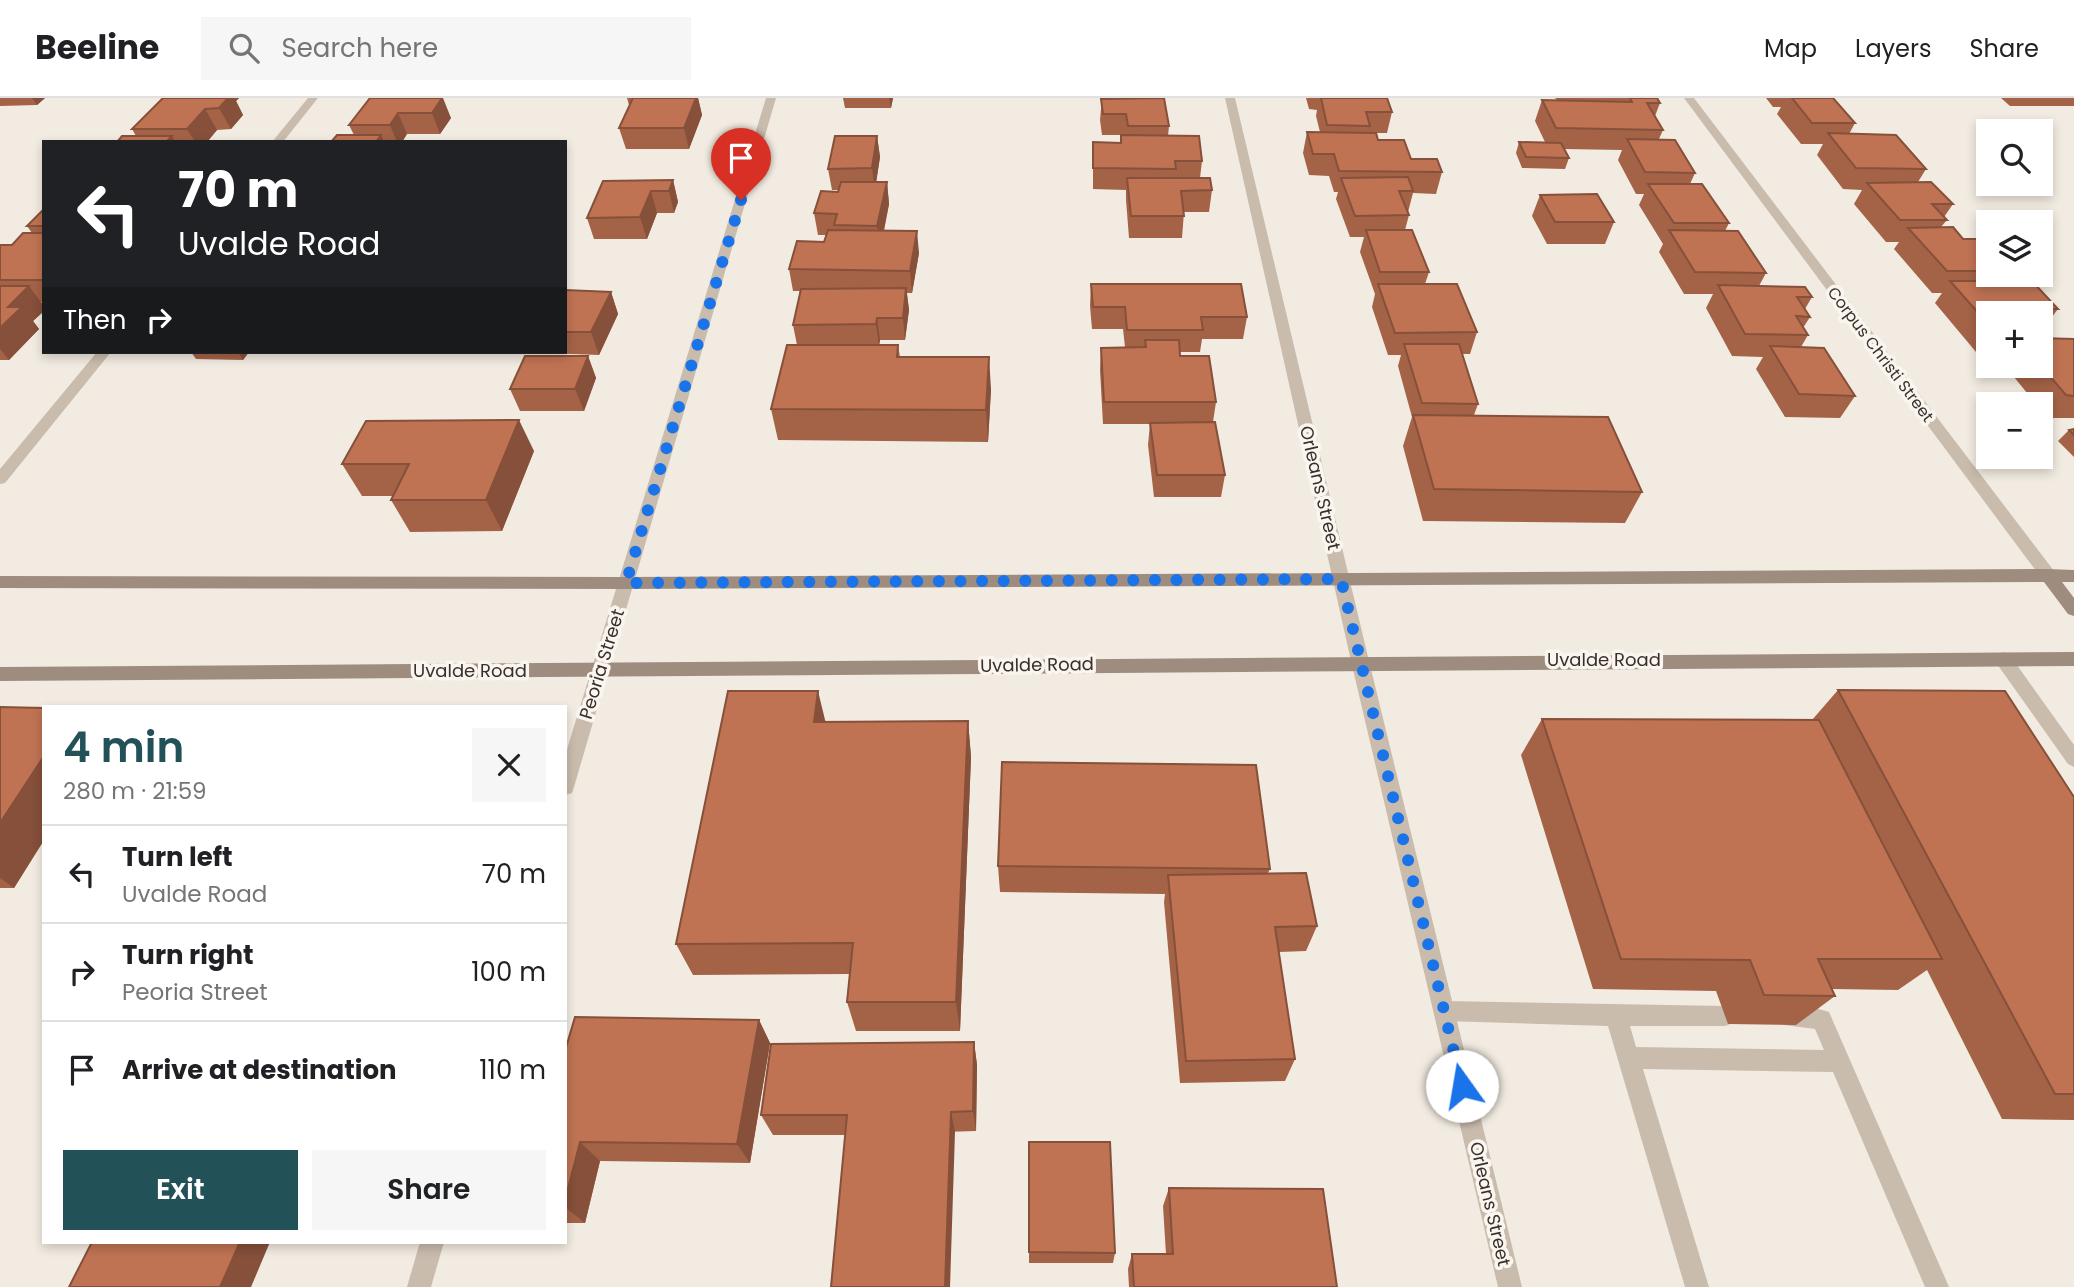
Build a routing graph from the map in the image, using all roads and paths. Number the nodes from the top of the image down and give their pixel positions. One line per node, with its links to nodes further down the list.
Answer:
1 (313, 98): 5 (street)
2 (771, 98): 12 (street, Peoria Street)
3 (1230, 98): 10 (street, Orleans Street)
4 (1689, 98): 8 (street, Corpus Christi Street)
5 (279, 140)
6 (102, 354): 7 (street)
7 (0, 479)
8 (2048, 575): 9 (main road); 10 (main road); 13 (main road, Corpus Christi Street)
9 (2074, 576)
10 (1341, 579): 12 (main road); 16 (street, Orleans Street)
11 (0, 582): 12 (main road)
12 (626, 583): 17 (street, Peoria Street)
13 (2074, 610)
14 (2003, 659): 15 (main road, Uvalde Road); 16 (main road, Uvalde Road); 19 (street)
15 (2074, 659)
16 (1360, 661): 17 (main road, Uvalde Road); 21 (street, Orleans Street)
17 (599, 670): 18 (main road, Uvalde Road); 20 (street, Peoria Street)
18 (0, 674)
19 (2074, 759)
20 (567, 780)
21 (1444, 1011): 22 (street); 29 (street, Orleans Street)
22 (1616, 1016): 23 (street); 25 (street)
23 (1725, 1016)
24 (1792, 1018): 26 (street)
25 (1628, 1058): 26 (street); 30 (street)
26 (1839, 1061): 31 (street)
27 (431, 1244): 28 (street)
28 (419, 1287)
29 (1510, 1287)
30 (1697, 1287)
31 (1937, 1287)

